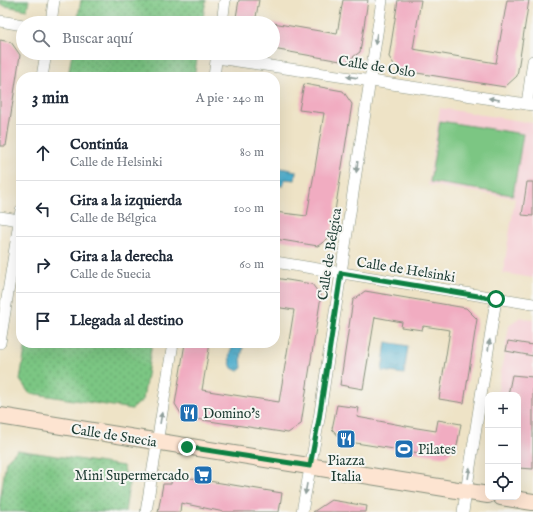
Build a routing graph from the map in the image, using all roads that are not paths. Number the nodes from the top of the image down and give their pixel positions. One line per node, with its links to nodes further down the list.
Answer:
1 (54, 0): 4 (street)
2 (225, 0): 5 (street)
3 (382, 0): 14 (street, Calle de Bélgica, one-way to 14)
4 (52, 16)
5 (223, 16)
6 (0, 21): 7 (street)
7 (16, 24)
8 (45, 60): 12 (street)
9 (216, 60): 13 (street)
10 (248, 60): 14 (street, Calle de Oslo, one-way to 10)
11 (533, 61): 15 (street)
12 (43, 72)
13 (215, 72)
14 (370, 80): 15 (street, Calle de Oslo, one-way to 14); 20 (street, Calle de Bélgica, one-way to 20)
15 (530, 104)
16 (16, 215): 17 (street)
17 (0, 217)
18 (16, 241): 23 (street)
19 (280, 263): 20 (street, Calle de Helsinki)
20 (341, 273): 21 (street, Calle de Helsinki); 27 (street, Calle de Bélgica)
21 (496, 299): 22 (street, Calle de Helsinki); 28 (street, one-way to 21)
22 (533, 304)
23 (0, 343)
24 (172, 348): 26 (street, one-way to 24)
25 (0, 416): 26 (street, Calle de Suecia)
26 (157, 442): 27 (street, Calle de Suecia); 32 (street)
27 (310, 466): 28 (street, Calle de Suecia); 33 (street, Calle de Bélgica, one-way to 33)
28 (466, 492): 29 (street, Calle de Suecia); 34 (street)
29 (485, 495)
30 (520, 500): 31 (street)
31 (533, 502)
32 (146, 512)
33 (302, 512)
34 (463, 512)

